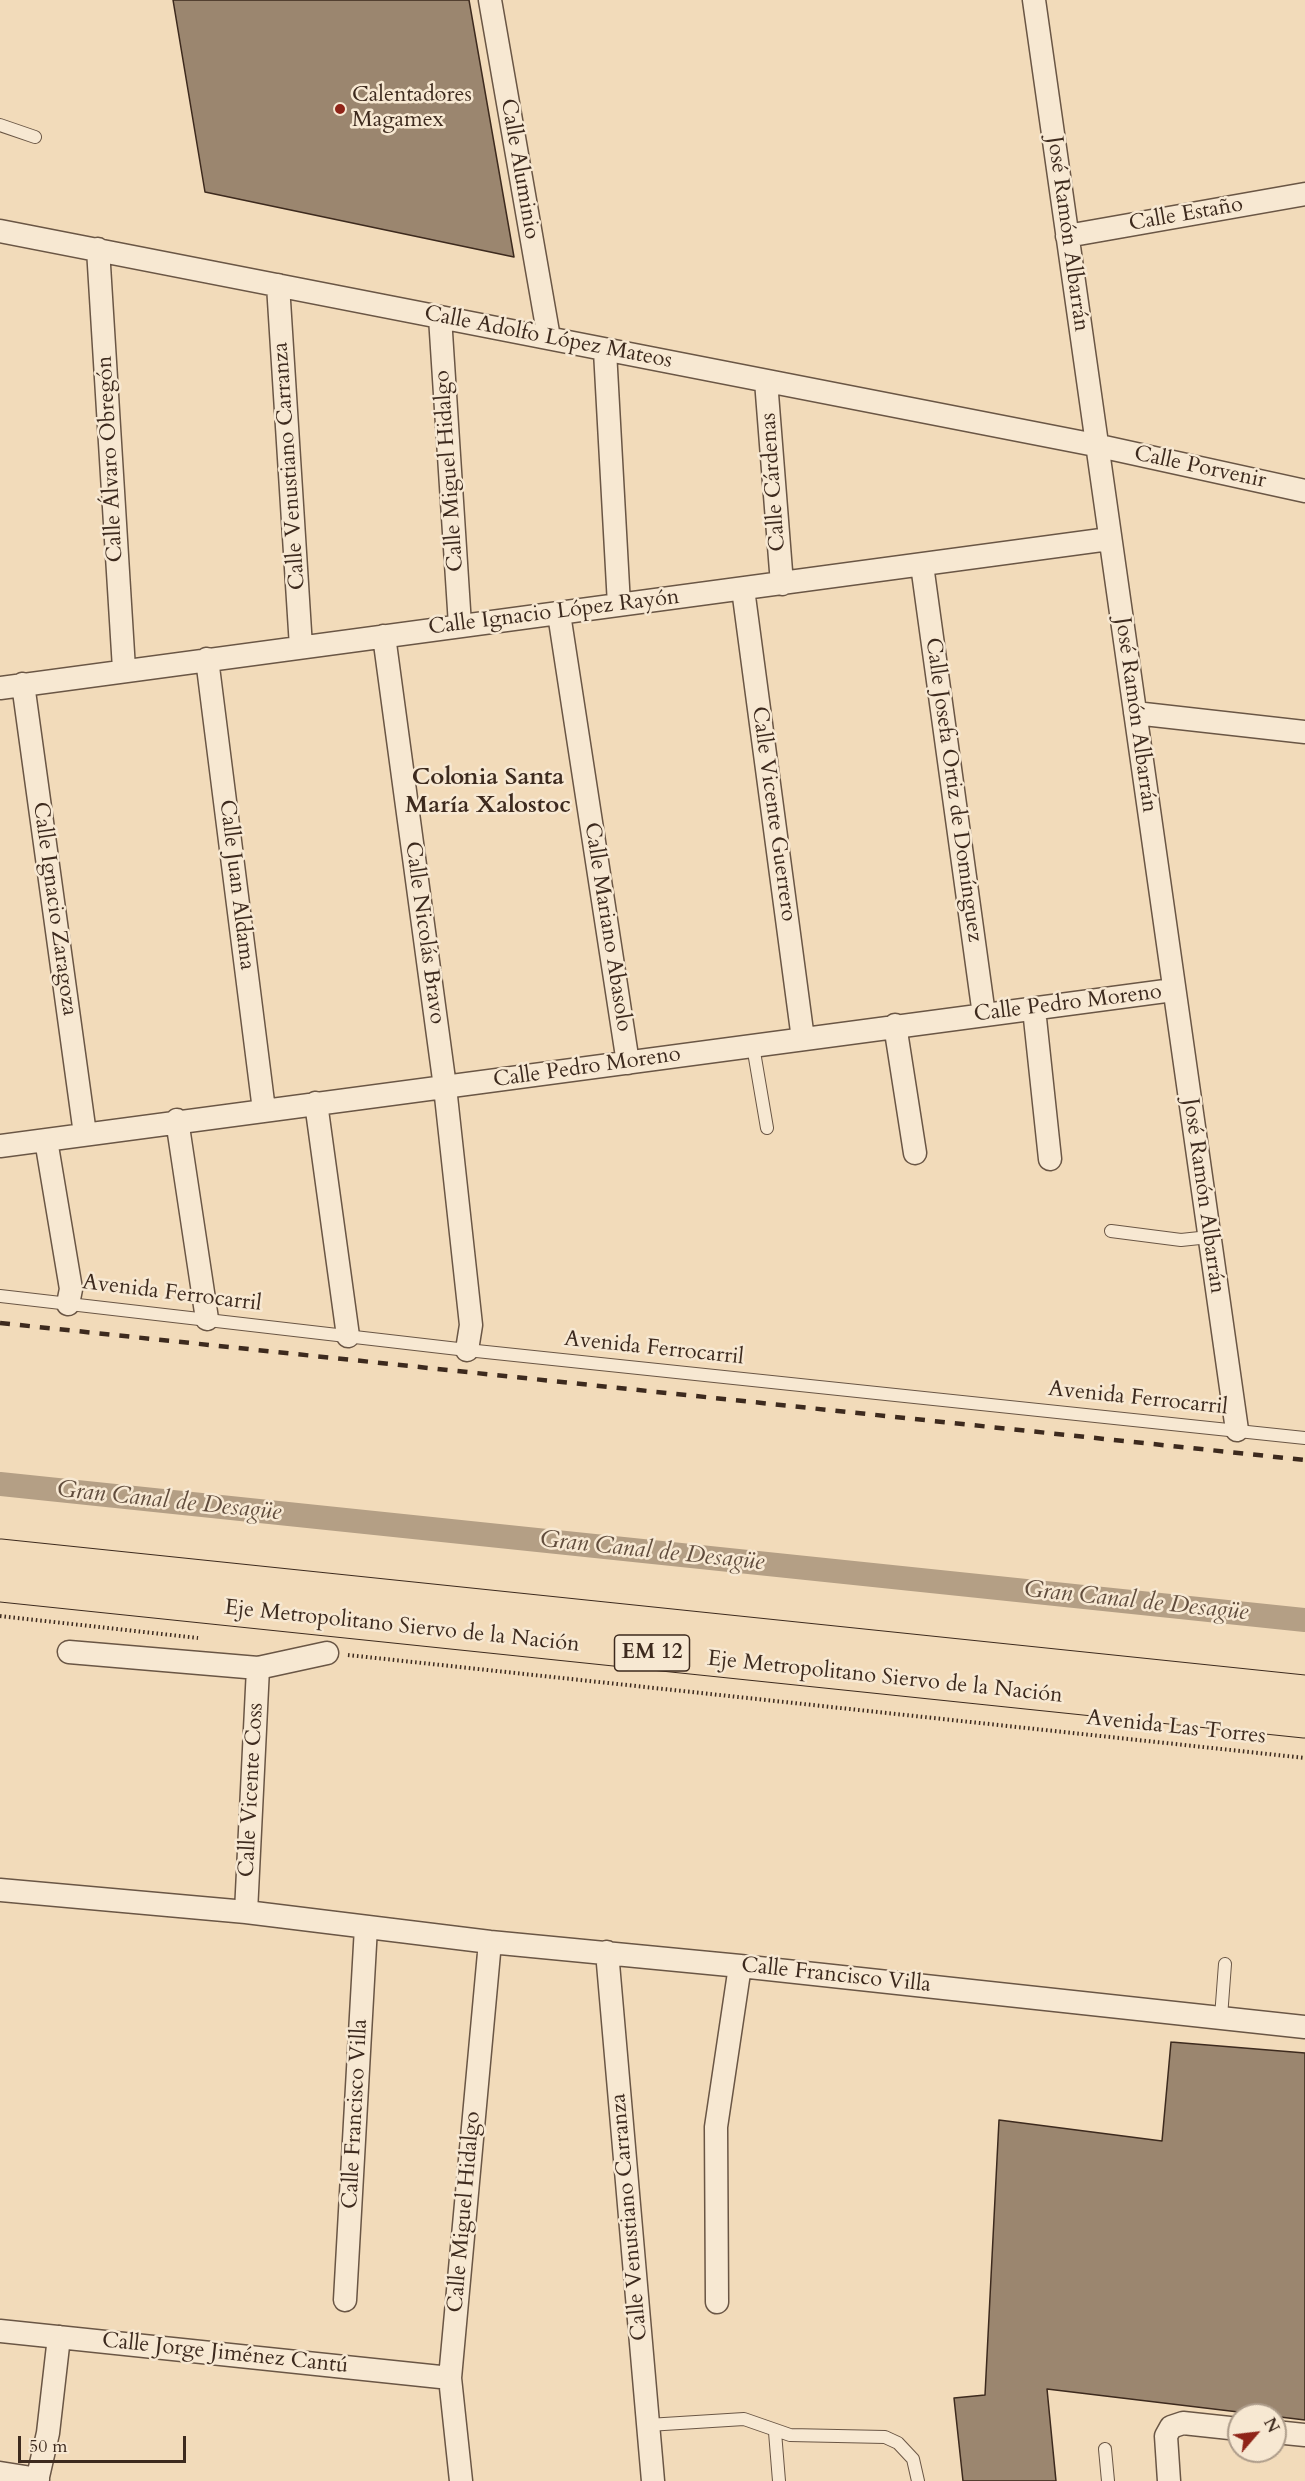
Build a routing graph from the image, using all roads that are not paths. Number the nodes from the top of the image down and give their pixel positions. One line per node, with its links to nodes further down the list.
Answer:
1 (490, 0): 11 (street, Calle Aluminio)
2 (1034, 0): 7 (street, José Ramón Albarrán)
3 (0, 125): 4 (lane)
4 (35, 138)
5 (1305, 194): 7 (street, Calle Estaño)
6 (0, 231): 8 (street, Calle Adolfo López Mateos)
7 (1067, 236): 14 (street, José Ramón Albarrán)
8 (98, 249): 9 (street, Calle Adolfo López Mateos); 26 (street, Calle Álvaro Obregón)
9 (278, 285): 10 (street, Calle Adolfo López Mateos); 24 (street, Calle Venustiano Carranza)
10 (440, 317): 11 (street, Calle Adolfo López Mateos); 22 (street, Calle Miguel Hidalgo)
11 (549, 338): 12 (street, Calle Adolfo López Mateos)
12 (605, 351): 13 (street, Calle Adolfo López Mateos); 20 (street)
13 (766, 381): 14 (street, Calle Adolfo López Mateos); 18 (street, Calle Cárdenas)
14 (1095, 445): 15 (street, Calle Porvenir); 16 (street, José Ramón Albarrán)
15 (1305, 491)
16 (1109, 539): 17 (street, Calle Ignacio López Rayón); 29 (street, José Ramón Albarrán)
17 (922, 565): 18 (street, Calle Ignacio López Rayón); 33 (street, Calle Josefa Ortiz de Domínguez)
18 (782, 584): 19 (street, Calle Ignacio López Rayón)
19 (743, 589): 20 (street, Calle Ignacio López Rayón); 35 (street, Calle Vicente Guerrero)
20 (620, 605): 21 (street, Calle Ignacio López Rayón)
21 (560, 614): 22 (street, Calle Ignacio López Rayón); 37 (street, Calle Mariano Abasolo)
22 (460, 625): 23 (street, Calle Ignacio López Rayón)
23 (384, 636): 24 (street, Calle Ignacio López Rayón); 38 (street, Calle Nicolás Bravo)
24 (301, 647): 25 (street, Calle Ignacio López Rayón)
25 (207, 659): 26 (street, Calle Ignacio López Rayón); 40 (street, Calle Juan Aldama)
26 (124, 669): 27 (street, Calle Ignacio López Rayón)
27 (23, 684): 28 (street, Calle Ignacio López Rayón); 43 (street, Calle Ignacio Zaragoza)
28 (0, 687)
29 (1136, 713): 30 (street); 31 (street, José Ramón Albarrán)
30 (1305, 732)
31 (1173, 990): 32 (street, Calle Pedro Moreno); 49 (street, José Ramón Albarrán)
32 (1034, 1009): 33 (street, Calle Pedro Moreno); 47 (street)
33 (984, 1015): 34 (street, Calle Pedro Moreno)
34 (895, 1025): 35 (street, Calle Pedro Moreno); 46 (street)
35 (803, 1039): 36 (street, Calle Pedro Moreno)
36 (753, 1046): 37 (street, Calle Pedro Moreno); 42 (lane)
37 (628, 1063): 38 (street, Calle Pedro Moreno)
38 (445, 1087): 39 (street, Calle Pedro Moreno); 54 (street, Calle Nicolás Bravo)
39 (316, 1103): 40 (street, Calle Pedro Moreno); 53 (street)
40 (264, 1110): 41 (street, Calle Pedro Moreno)
41 (177, 1120): 43 (street, Calle Pedro Moreno); 52 (street)
42 (767, 1128)
43 (85, 1134): 44 (street, Calle Pedro Moreno)
44 (46, 1140): 45 (street, Calle Pedro Moreno); 51 (street)
45 (0, 1146)
46 (915, 1153)
47 (1050, 1159)
48 (1112, 1232): 49 (lane)
49 (1209, 1237): 55 (street, José Ramón Albarrán)
50 (0, 1296): 51 (lane, Avenida Ferrocarril)
51 (68, 1304): 52 (lane, Avenida Ferrocarril)
52 (207, 1319): 53 (lane, Avenida Ferrocarril)
53 (348, 1336): 54 (lane, Avenida Ferrocarril)
54 (467, 1350): 55 (lane, Avenida Ferrocarril)
55 (1237, 1430): 56 (lane, Avenida Ferrocarril)
56 (1305, 1438)
57 (0, 1556): 62 (highway, Eje Metropolitano Siervo de la Nación / EM 12)
58 (0, 1585): 63 (highway, Eje Metropolitano Siervo de la Nación / EM 12)
59 (69, 1652): 61 (street)
60 (327, 1653): 61 (street)
61 (258, 1668): 65 (street, Calle Vicente Coss)
62 (1305, 1692)
63 (1305, 1721)
64 (0, 1890): 65 (street, Calle Francisco Villa)
65 (246, 1912): 66 (street, Calle Francisco Villa)
66 (366, 1927): 67 (street, Calle Francisco Villa); 73 (street, Calle Francisco Villa)
67 (490, 1942): 68 (street, Calle Francisco Villa); 77 (street, Calle Miguel Hidalgo)
68 (607, 1952): 70 (street, Calle Francisco Villa); 78 (street, Calle Venustiano Carranza)
69 (1225, 1964): 71 (lane)
70 (740, 1966): 71 (street, Calle Francisco Villa); 74 (street)
71 (1221, 2018): 72 (street, Calle Francisco Villa)
72 (1305, 2027)
73 (345, 2300)
74 (717, 2302)
75 (0, 2331): 76 (street, Calle Jorge Jiménez Cantú)
76 (58, 2337): 77 (street, Calle Jorge Jiménez Cantú); 85 (street)
77 (450, 2378): 86 (street, Calle Miguel Hidalgo)
78 (648, 2425): 80 (lane); 87 (street, Calle Venustiano Carranza)
79 (1227, 2427): 91 (street)
80 (776, 2432): 88 (lane); 89 (lane)
81 (1287, 2433): 82 (street)
82 (1305, 2435)
83 (1105, 2449): 90 (lane)
84 (0, 2473): 85 (street)
85 (37, 2480)
86 (460, 2481)
87 (653, 2481)
88 (779, 2481)
89 (918, 2481)
90 (1108, 2481)
91 (1169, 2481)

